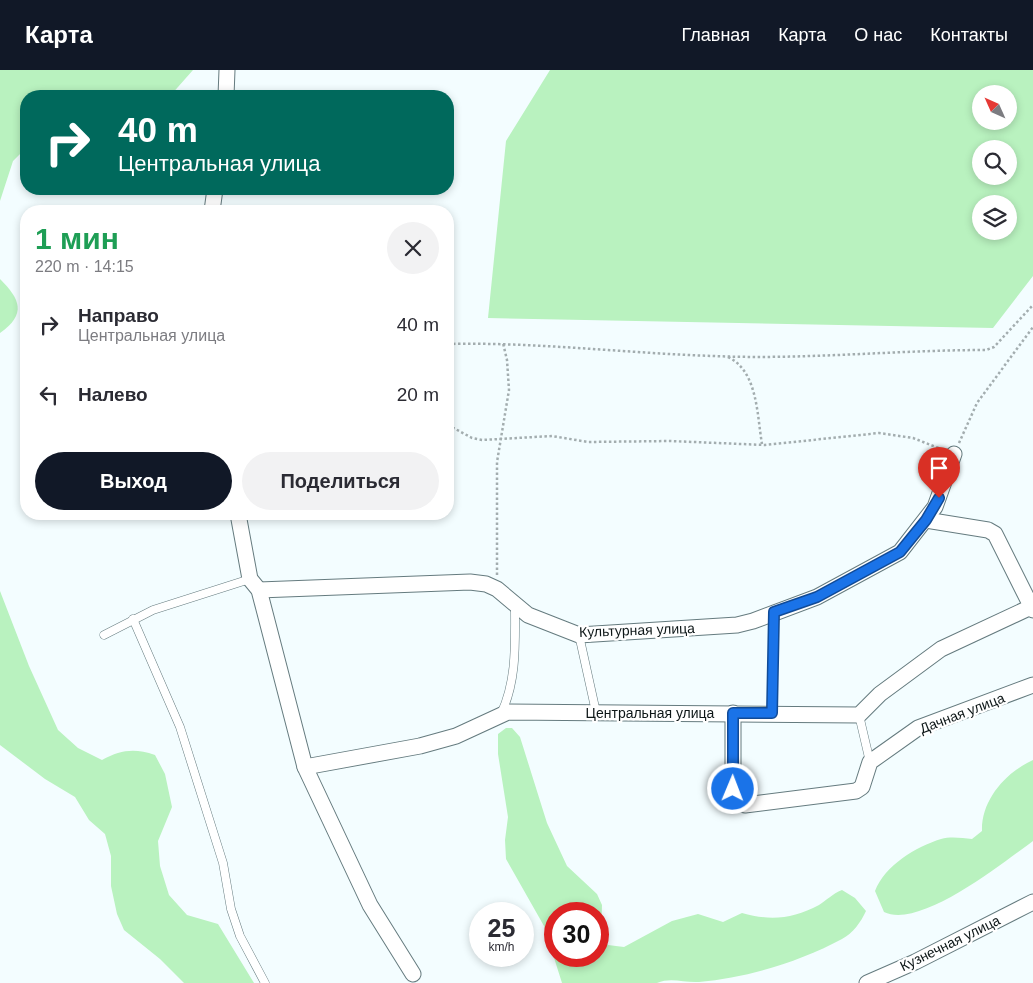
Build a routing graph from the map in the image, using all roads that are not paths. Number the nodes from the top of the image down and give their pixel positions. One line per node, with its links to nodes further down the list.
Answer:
1 (227, 70): 2 (street)
2 (226, 90)
3 (954, 454): 5 (street, Культурная улица)
4 (239, 520): 6 (street)
5 (926, 520): 8 (street); 9 (street, Культурная улица)
6 (254, 585): 7 (street, Культурная улица); 10 (lane); 20 (street)
7 (515, 606): 12 (street, Культурная улица); 17 (lane)
8 (1032, 609): 18 (street)
9 (774, 612): 12 (street, Культурная улица); 16 (lane)
10 (133, 619): 11 (lane); 23 (lane)
11 (104, 635)
12 (579, 635): 14 (lane)
13 (1033, 685): 19 (street, Дачная улица)
14 (596, 712): 15 (street, Центральная улица); 17 (street, Центральная улица)
15 (733, 713): 16 (street, Центральная улица); 19 (street)
16 (772, 713): 18 (street, Центральная улица)
17 (501, 714): 20 (street, Центральная улица)
18 (859, 715): 19 (lane)
19 (870, 762)
20 (305, 768): 22 (street)
21 (1033, 902): 24 (street, Кузнечная улица)
22 (413, 974)
23 (265, 983)
24 (867, 983)

